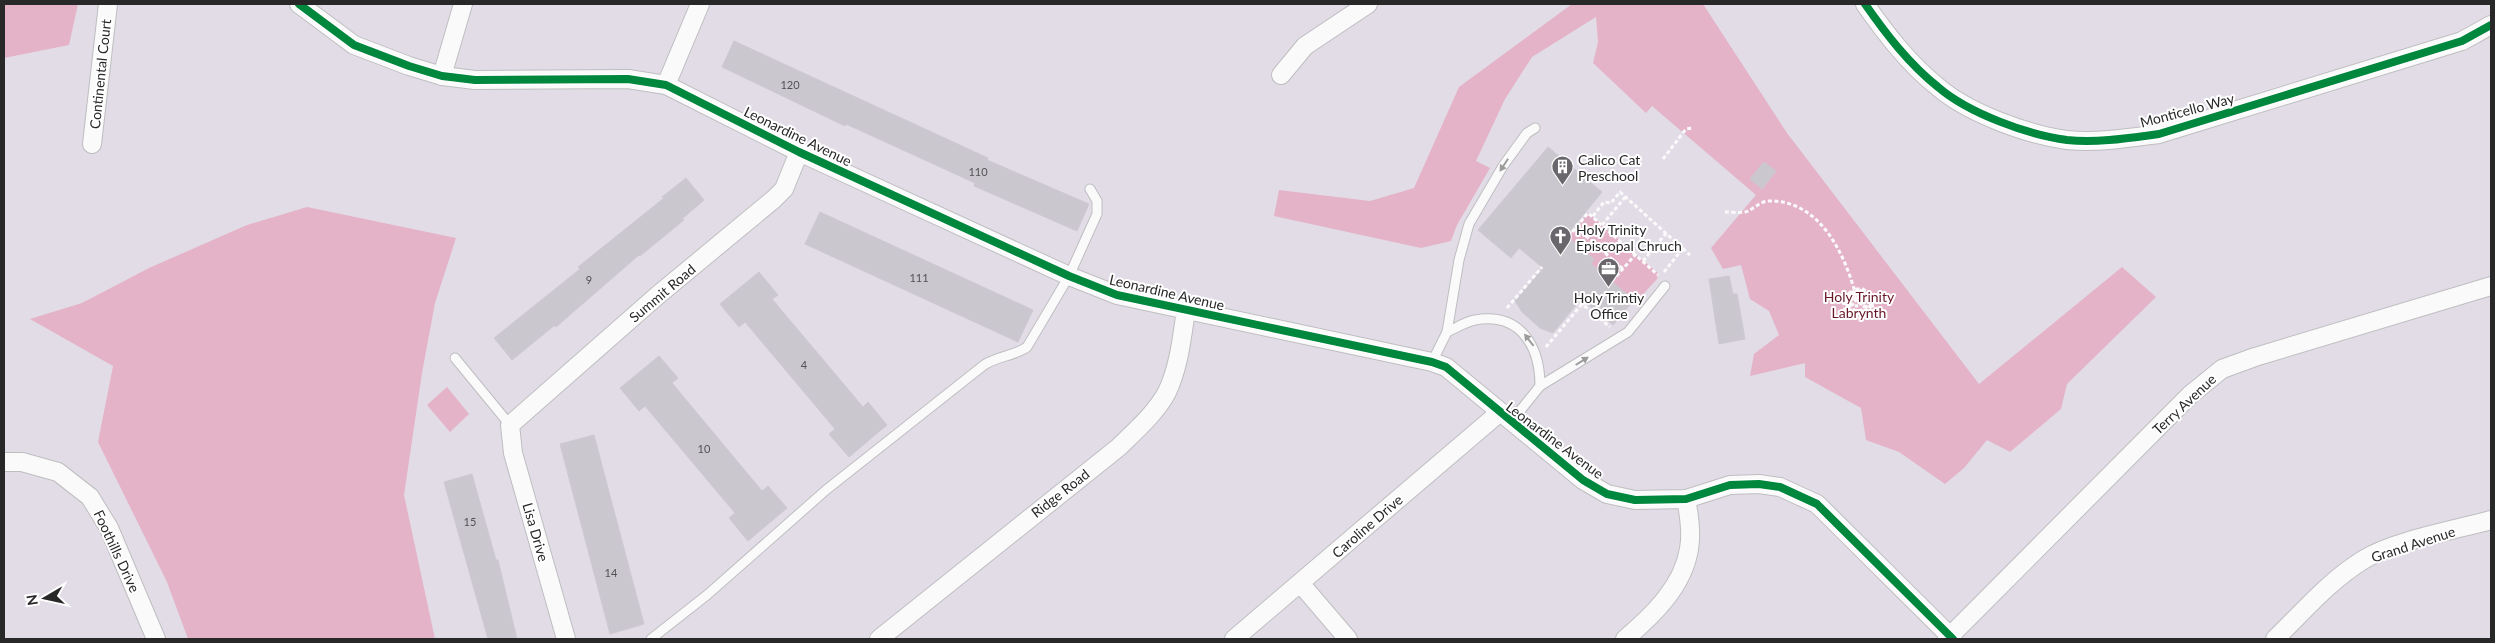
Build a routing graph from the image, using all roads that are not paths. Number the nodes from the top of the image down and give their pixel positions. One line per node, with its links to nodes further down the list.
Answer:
1 (108, 4): 12 (street, Continental Court)
2 (299, 4): 9 (street, Leonardine Avenue)
3 (463, 4): 9 (street)
4 (700, 4): 10 (street)
5 (1368, 4): 8 (street)
6 (1865, 4): 7 (street, Monticello Way)
7 (2491, 25)
8 (1281, 75)
9 (442, 76): 10 (street, Leonardine Avenue)
10 (666, 85): 13 (street, Leonardine Avenue)
11 (1535, 128): 19 (lane, one-way to 19)
12 (92, 144)
13 (800, 152): 15 (street, Leonardine Avenue); 24 (street, Summit Road)
14 (1090, 189): 15 (lane)
15 (1069, 276): 18 (street, Leonardine Avenue); 32 (lane)
16 (1665, 286): 22 (lane, one-way to 16)
17 (2491, 286): 29 (street, Terry Avenue)
18 (1186, 310): 21 (street, Leonardine Avenue); 33 (street, Ridge Road)
19 (1447, 332): 21 (lane); 22 (lane, one-way to 19)
20 (455, 358): 24 (lane)
21 (1432, 362): 23 (street, Leonardine Avenue)
22 (1540, 386): 23 (lane)
23 (1505, 417): 26 (street, Leonardine Avenue); 28 (street, Caroline Drive)
24 (510, 425): 31 (street, Lisa Drive)
25 (4, 462): 30 (street, Foothills Drive)
26 (1686, 499): 29 (street, Leonardine Avenue); 36 (street)
27 (2491, 520): 37 (street, Grand Avenue)
28 (1300, 583): 34 (street, Caroline Drive); 35 (street)
29 (1950, 638)
30 (156, 639)
31 (566, 639)
32 (651, 639)
33 (879, 639)
34 (1234, 639)
35 (1348, 639)
36 (1625, 639)
37 (2275, 639)

